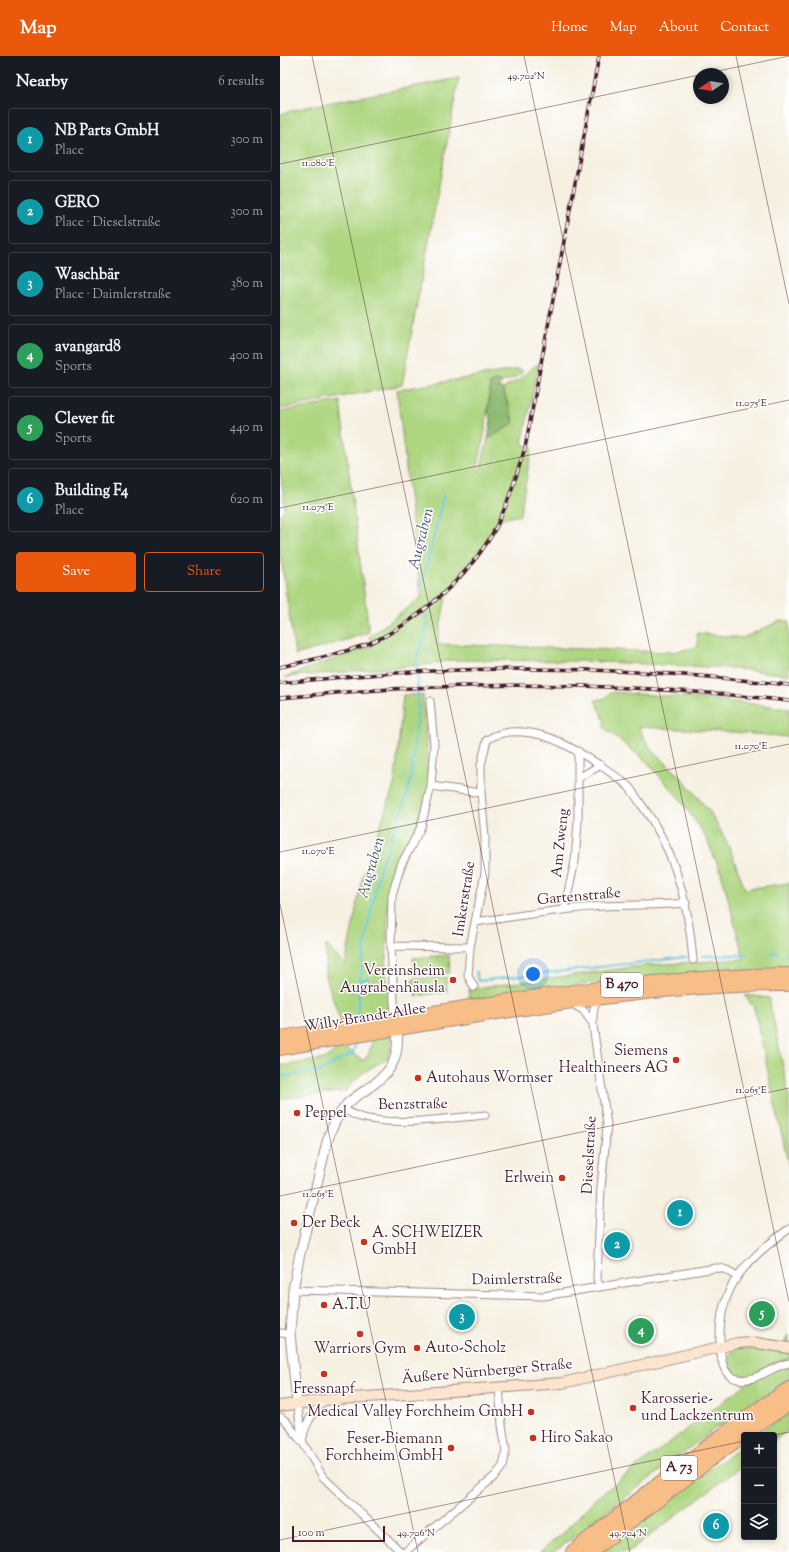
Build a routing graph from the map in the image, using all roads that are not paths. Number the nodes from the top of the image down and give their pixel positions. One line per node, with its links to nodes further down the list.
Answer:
1 (430, 701): 5 (street)
2 (578, 751): 3 (street, Imkerstraße); 4 (street, Am Zweng); 6 (street, Imkerstraße)
3 (601, 765): 4 (street); 7 (street, Imkerstraße)
4 (578, 778): 8 (street, Am Zweng)
5 (431, 786): 6 (street); 10 (street)
6 (481, 793): 9 (street, Imkerstraße)
7 (686, 903): 8 (street, Gartenstraße); 12 (street, Imkerstraße)
8 (564, 910): 9 (street, Gartenstraße)
9 (475, 922): 11 (street, Imkerstraße)
10 (391, 946): 11 (street); 18 (street)
11 (470, 947): 15 (street, Imkerstraße)
12 (693, 960)
13 (789, 974): 18 (main road, Willy-Brandt-Allee / B 470)
14 (789, 985): 16 (main road, Willy-Brandt-Allee / B 470)
15 (474, 987)
16 (600, 998): 17 (main road, Willy-Brandt-Allee / B 470); 19 (street, Dieselstraße)
17 (570, 1003): 18 (main road, Willy-Brandt-Allee / B 470); 19 (street, Dieselstraße)
18 (396, 1024): 20 (main road, Willy-Brandt-Allee / B 470); 23 (street)
19 (593, 1024): 27 (street, Dieselstraße)
20 (340, 1033): 21 (main road, Willy-Brandt-Allee / B 470); 22 (main road, Willy-Brandt-Allee / B 470)
21 (280, 1037)
22 (280, 1049)
23 (343, 1109): 24 (street, Benzstraße); 28 (street)
24 (485, 1115)
25 (789, 1229): 26 (street)
26 (736, 1276): 27 (street, Daimlerstraße); 31 (street)
27 (599, 1287): 28 (street, Daimlerstraße)
28 (293, 1290): 30 (street)
29 (280, 1333): 30 (street)
30 (290, 1334): 38 (street)
31 (720, 1346): 32 (main road, Äußere Nürnberger Straße); 33 (street); 34 (main road, Äußere Nürnberger Straße)
32 (789, 1348)
33 (789, 1364)
34 (499, 1387): 36 (main road, Äußere Nürnberger Straße); 43 (street)
35 (789, 1389): 44 (highway, A 73)
36 (324, 1400): 38 (main road, Äußere Nürnberger Straße); 41 (street)
37 (789, 1403): 45 (highway, A 73)
38 (297, 1404): 39 (main road, Äußere Nürnberger Straße); 41 (street)
39 (280, 1406)
40 (280, 1417): 41 (street)
41 (303, 1443): 42 (street)
42 (401, 1552)
43 (405, 1552)
44 (573, 1552)
45 (590, 1552)

